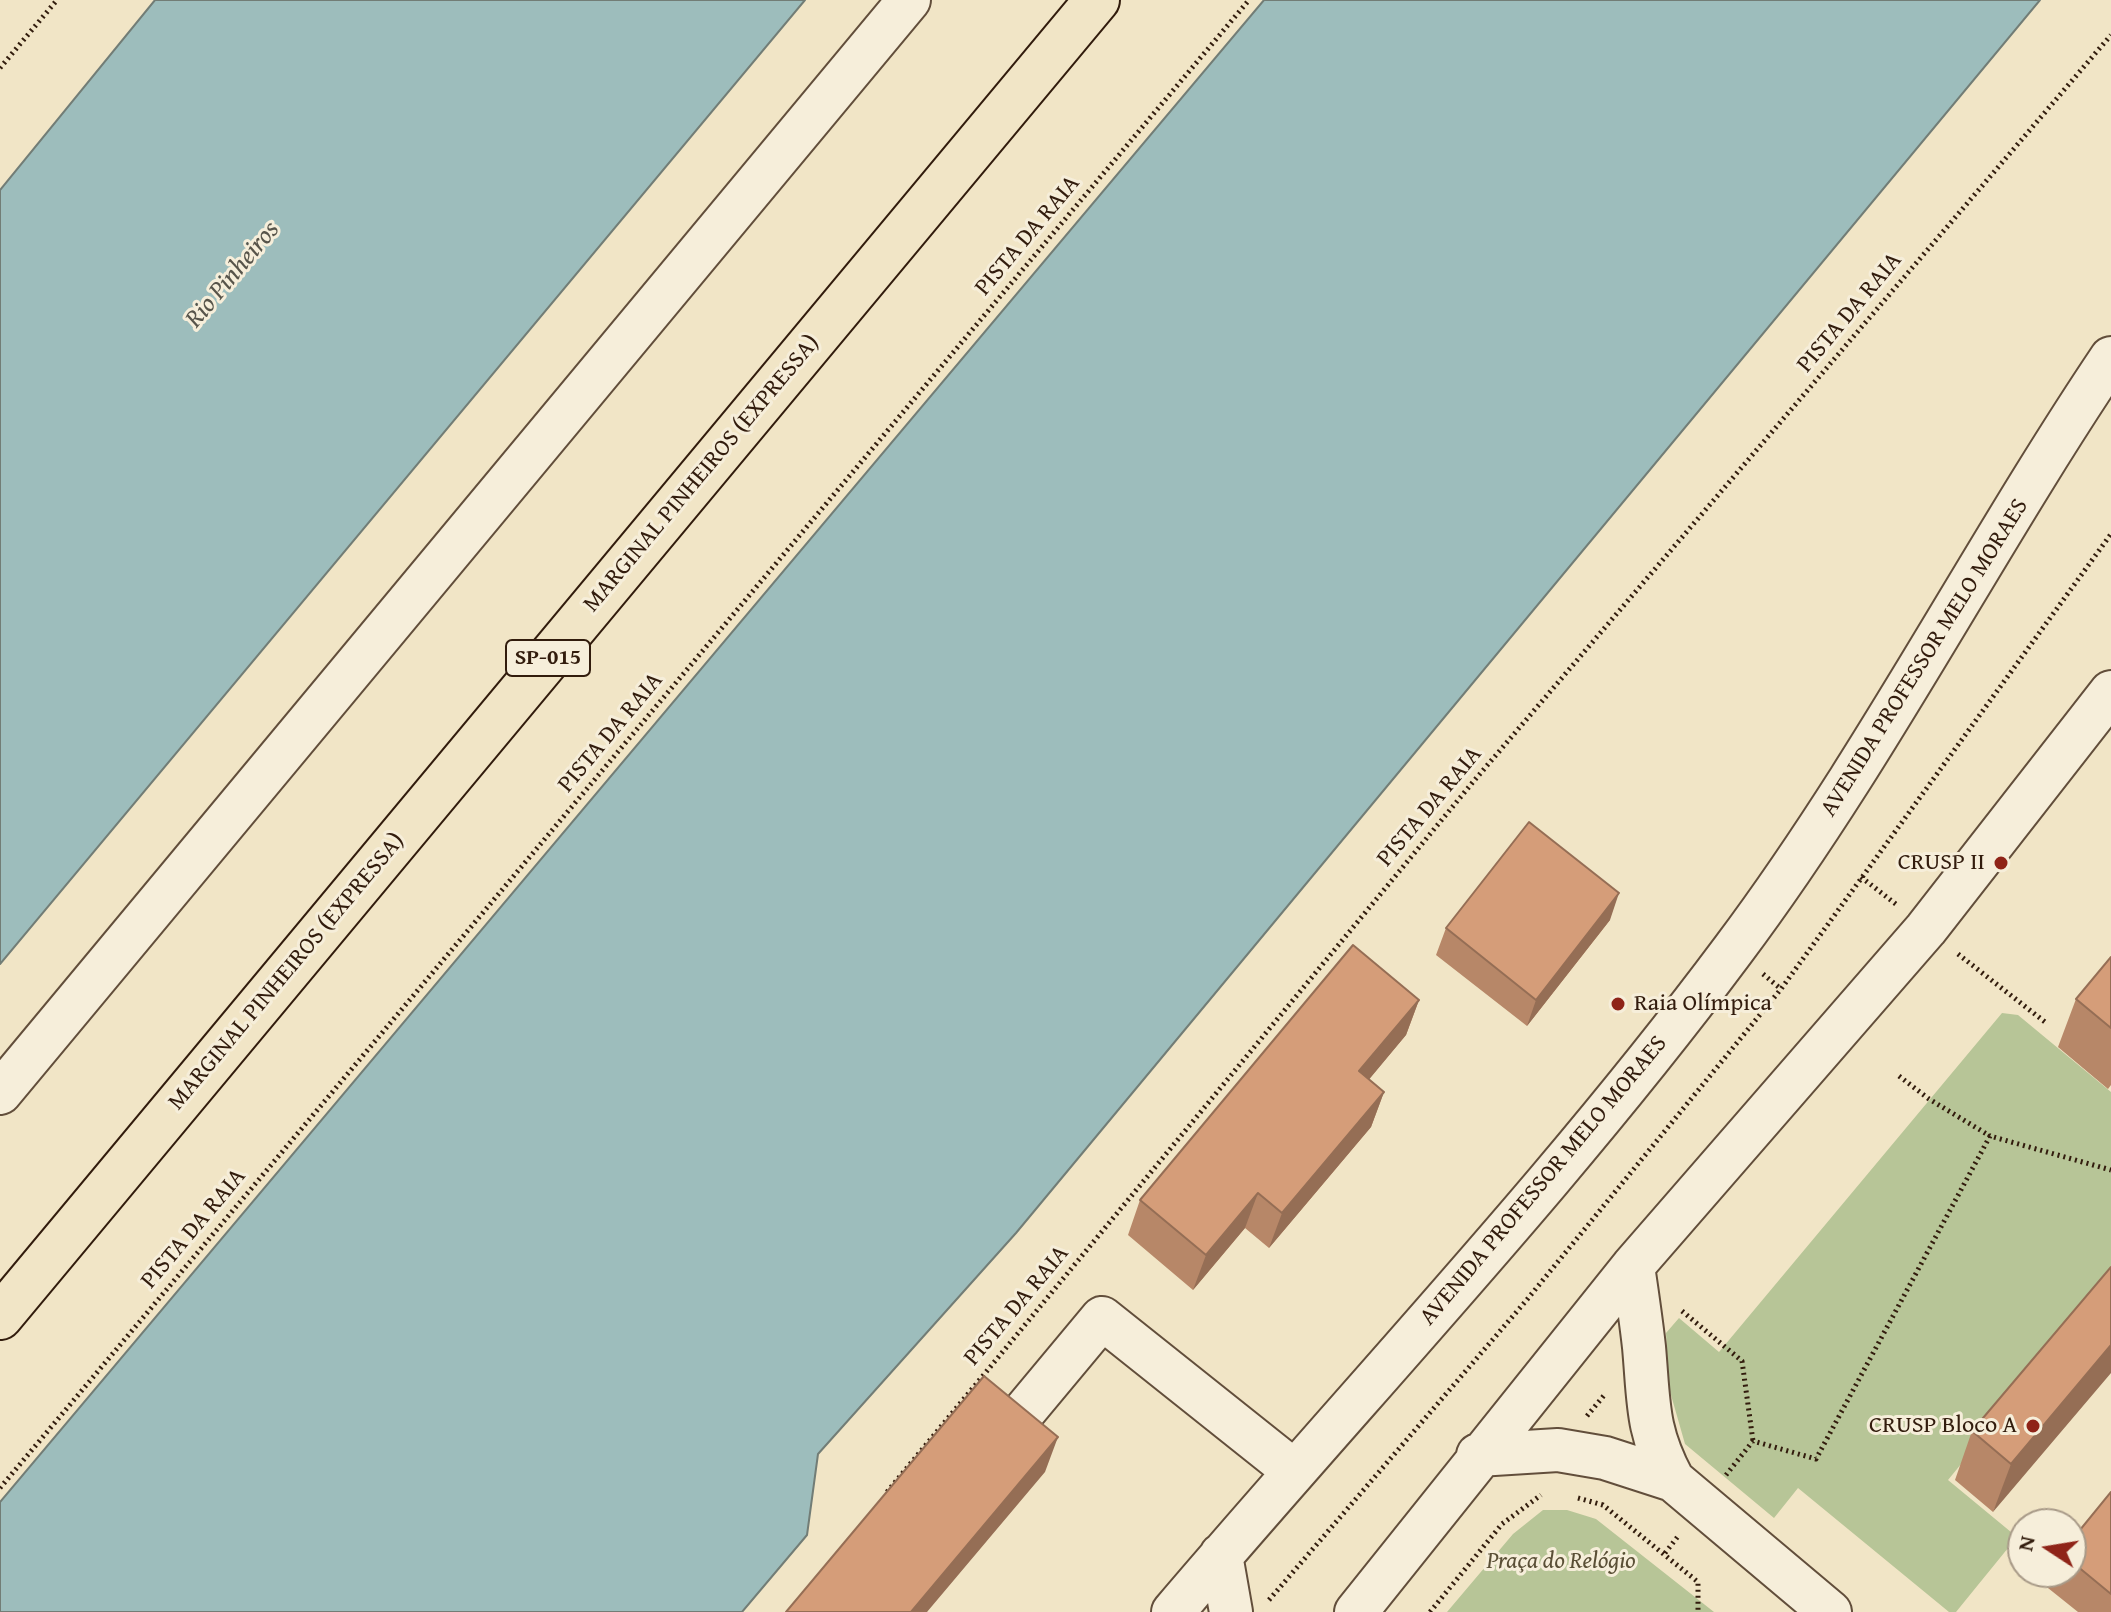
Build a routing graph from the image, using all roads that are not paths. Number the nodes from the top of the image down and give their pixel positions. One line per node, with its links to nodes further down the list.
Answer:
1 (909, 0): 5 (street)
2 (1097, 0): 7 (highway, MARGINAL PINHEIROS (EXPRESSA) / SP-015)
3 (2111, 358): 10 (street, AVENIDA PROFESSOR MELO MORAES)
4 (2111, 692): 6 (street)
5 (0, 1093)
6 (1633, 1266): 9 (street); 11 (street)
7 (0, 1317)
8 (1017, 1420): 10 (street)
9 (1478, 1455): 11 (street); 15 (street)
10 (1294, 1471): 12 (street, AVENIDA PROFESSOR MELO MORAES)
11 (1673, 1480): 16 (street)
12 (1221, 1555): 13 (street); 14 (street, AVENIDA PROFESSOR MELO MORAES)
13 (1249, 1607)
14 (1173, 1612)
15 (1356, 1612)
16 (1830, 1612)

